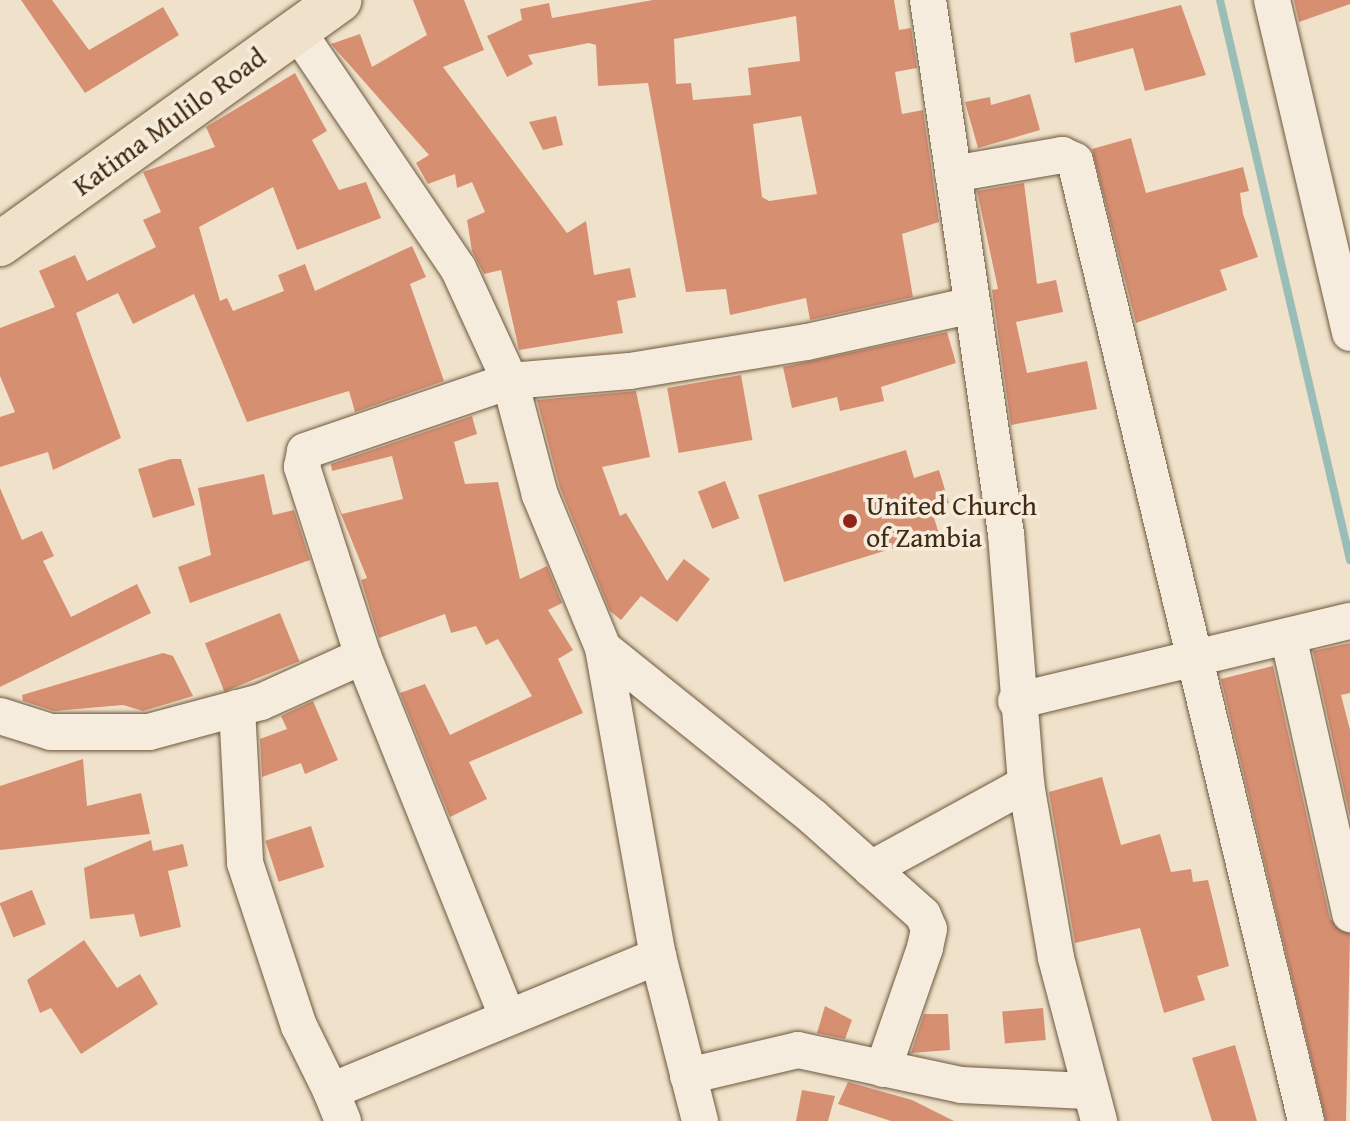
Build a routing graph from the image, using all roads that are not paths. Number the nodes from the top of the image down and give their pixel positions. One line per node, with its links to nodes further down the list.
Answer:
1 (339, 0): 4 (main road, Katima Mulilo Road)
2 (928, 0): 5 (street)
3 (1272, 0): 8 (street)
4 (296, 29): 6 (main road, Katima Mulilo Road); 9 (street)
5 (953, 174): 7 (street); 14 (street)
6 (0, 244)
7 (973, 305): 9 (street); 15 (street)
8 (1350, 333)
9 (510, 381): 12 (street); 13 (street)
10 (1350, 621): 11 (street)
11 (1289, 640): 14 (street); 20 (street)
12 (603, 648): 19 (street); 21 (street)
13 (363, 656): 16 (street); 22 (street)
14 (1194, 659): 15 (street); 28 (street)
15 (1016, 701): 18 (street)
16 (237, 708): 17 (street); 25 (street)
17 (0, 716)
18 (1026, 784): 19 (street); 26 (street)
19 (871, 869): 23 (street)
20 (1350, 914)
21 (658, 956): 22 (street); 24 (street)
22 (507, 1016): 25 (street)
23 (883, 1069): 24 (street); 26 (street)
24 (688, 1076): 27 (street)
25 (337, 1106)
26 (1072, 1106)
27 (700, 1121)
28 (1306, 1121)

